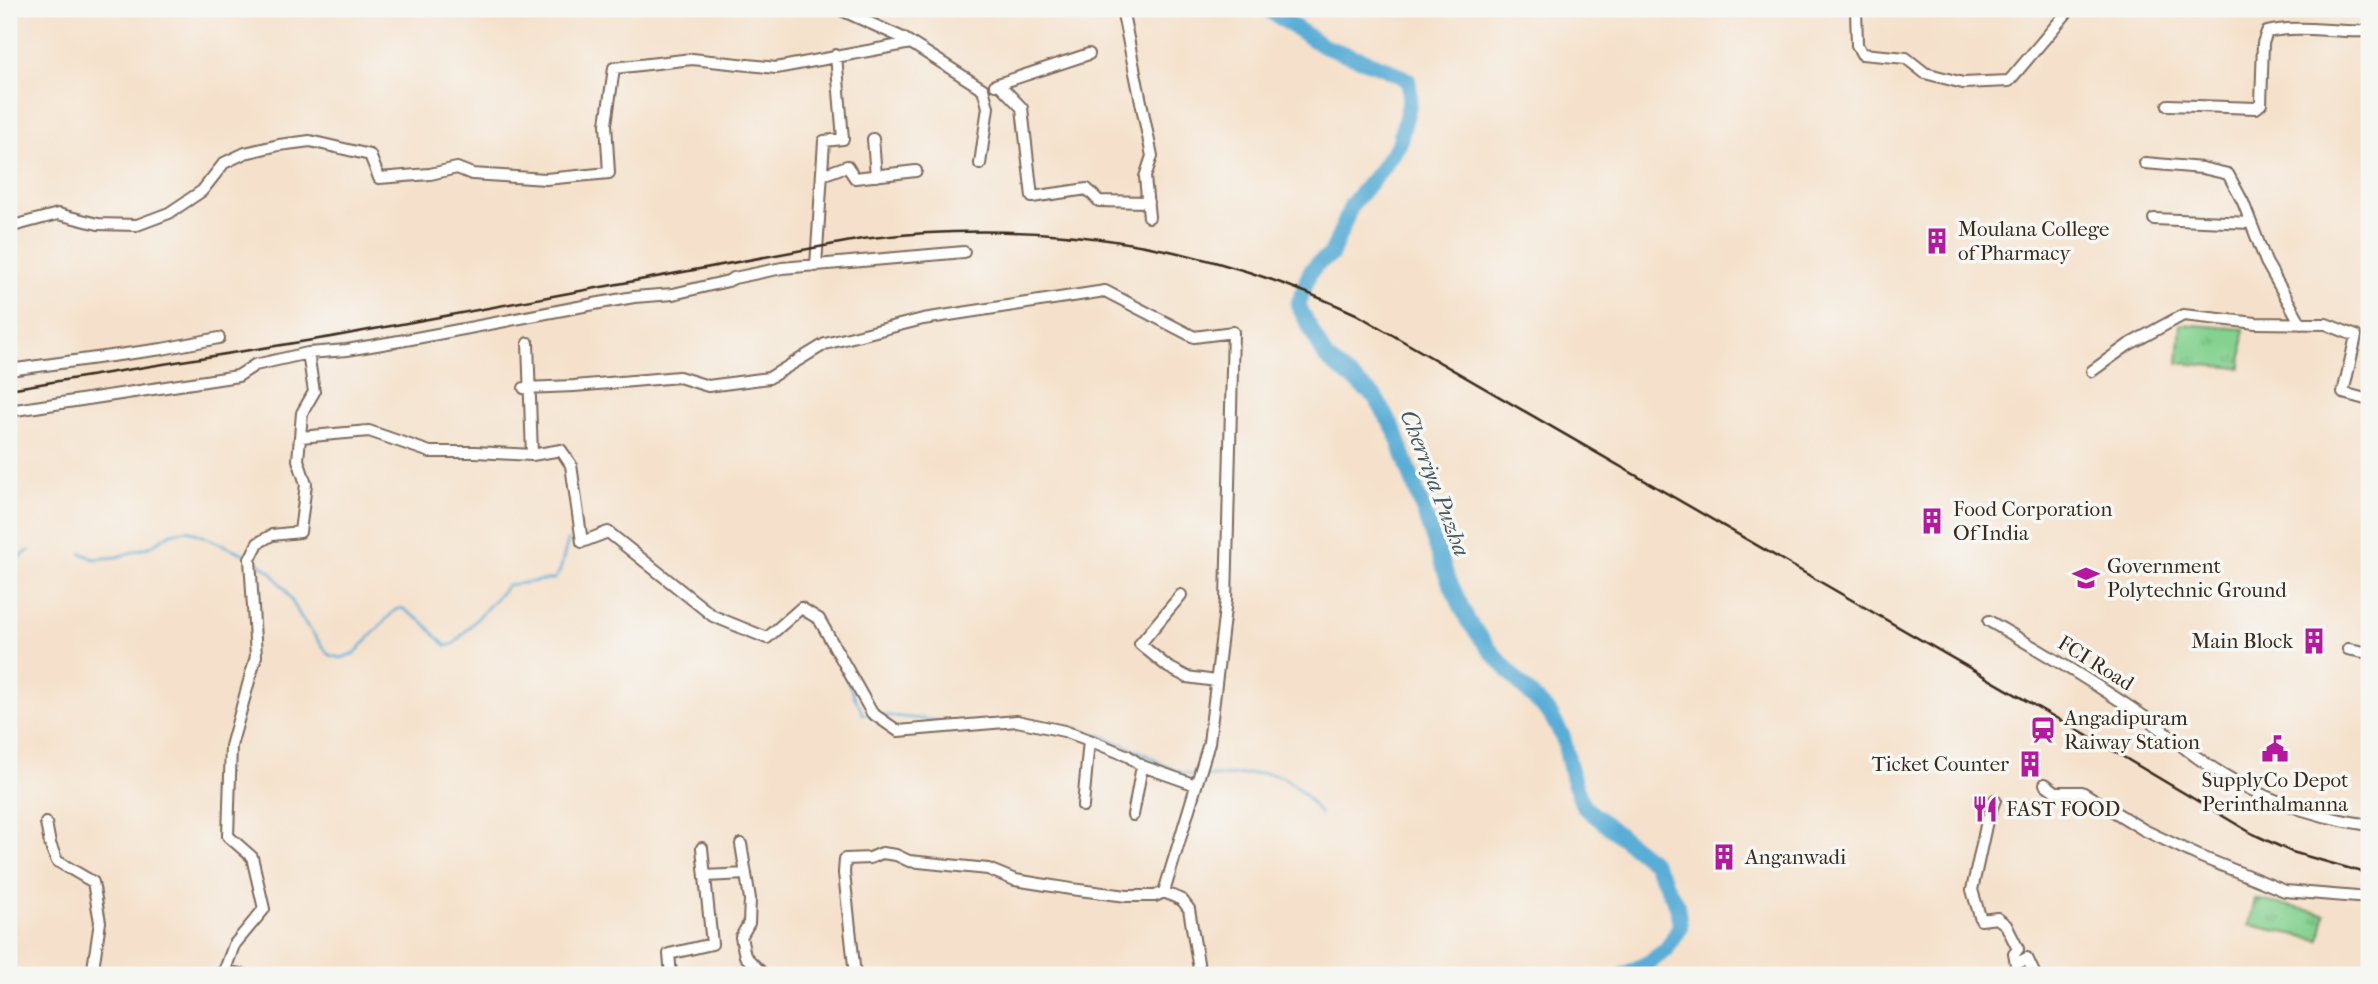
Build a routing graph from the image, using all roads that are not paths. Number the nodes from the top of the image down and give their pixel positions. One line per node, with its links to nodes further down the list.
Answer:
1 (839, 9): 6 (street)
2 (1122, 9): 18 (street)
3 (1856, 9): 4 (street)
4 (2070, 9)
5 (2369, 31): 11 (street)
6 (911, 43): 8 (street); 10 (street)
7 (1089, 54): 9 (street)
8 (836, 55): 16 (street); 22 (street)
9 (999, 84): 10 (street); 18 (street)
10 (983, 89): 14 (street)
11 (2168, 105)
12 (873, 139): 17 (street)
13 (2145, 163): 21 (street)
14 (980, 164)
15 (916, 171): 17 (street)
16 (822, 175): 17 (street); 24 (street)
17 (876, 176)
18 (1148, 202): 19 (street)
19 (1149, 217)
20 (2154, 219): 21 (street)
21 (2251, 223): 25 (street)
22 (9, 227)
23 (964, 252): 24 (street)
24 (816, 266): 28 (street)
25 (2301, 324): 30 (street); 32 (street)
26 (219, 338): 29 (street)
27 (528, 343): 31 (street)
28 (308, 353): 33 (street); 34 (street)
29 (9, 370)
30 (2092, 371)
31 (527, 388): 35 (street); 40 (street)
32 (2369, 400)
33 (9, 411)
34 (300, 437): 35 (street); 56 (street)
35 (532, 455): 41 (street)
36 (1181, 595): 40 (street)
37 (1989, 621): 49 (street, FCI Road)
38 (2348, 649): 39 (street)
39 (2369, 653)
40 (1216, 681): 44 (street)
41 (1089, 740): 42 (street); 46 (street)
42 (1142, 766): 44 (street); 47 (street)
43 (2045, 784): 55 (street)
44 (1196, 785): 54 (street)
45 (1995, 800): 63 (street)
46 (1083, 806)
47 (1133, 815)
48 (46, 823): 57 (street)
49 (2369, 825)
50 (741, 844): 52 (street)
51 (702, 848): 53 (street)
52 (746, 874): 53 (street); 60 (street)
53 (705, 876): 59 (street)
54 (1164, 892): 61 (street); 62 (street)
55 (2369, 898)
56 (223, 973): 58 (street)
57 (92, 975)
58 (245, 975)
59 (671, 975)
60 (764, 975)
61 (855, 975)
62 (1200, 975)
63 (2035, 975)

